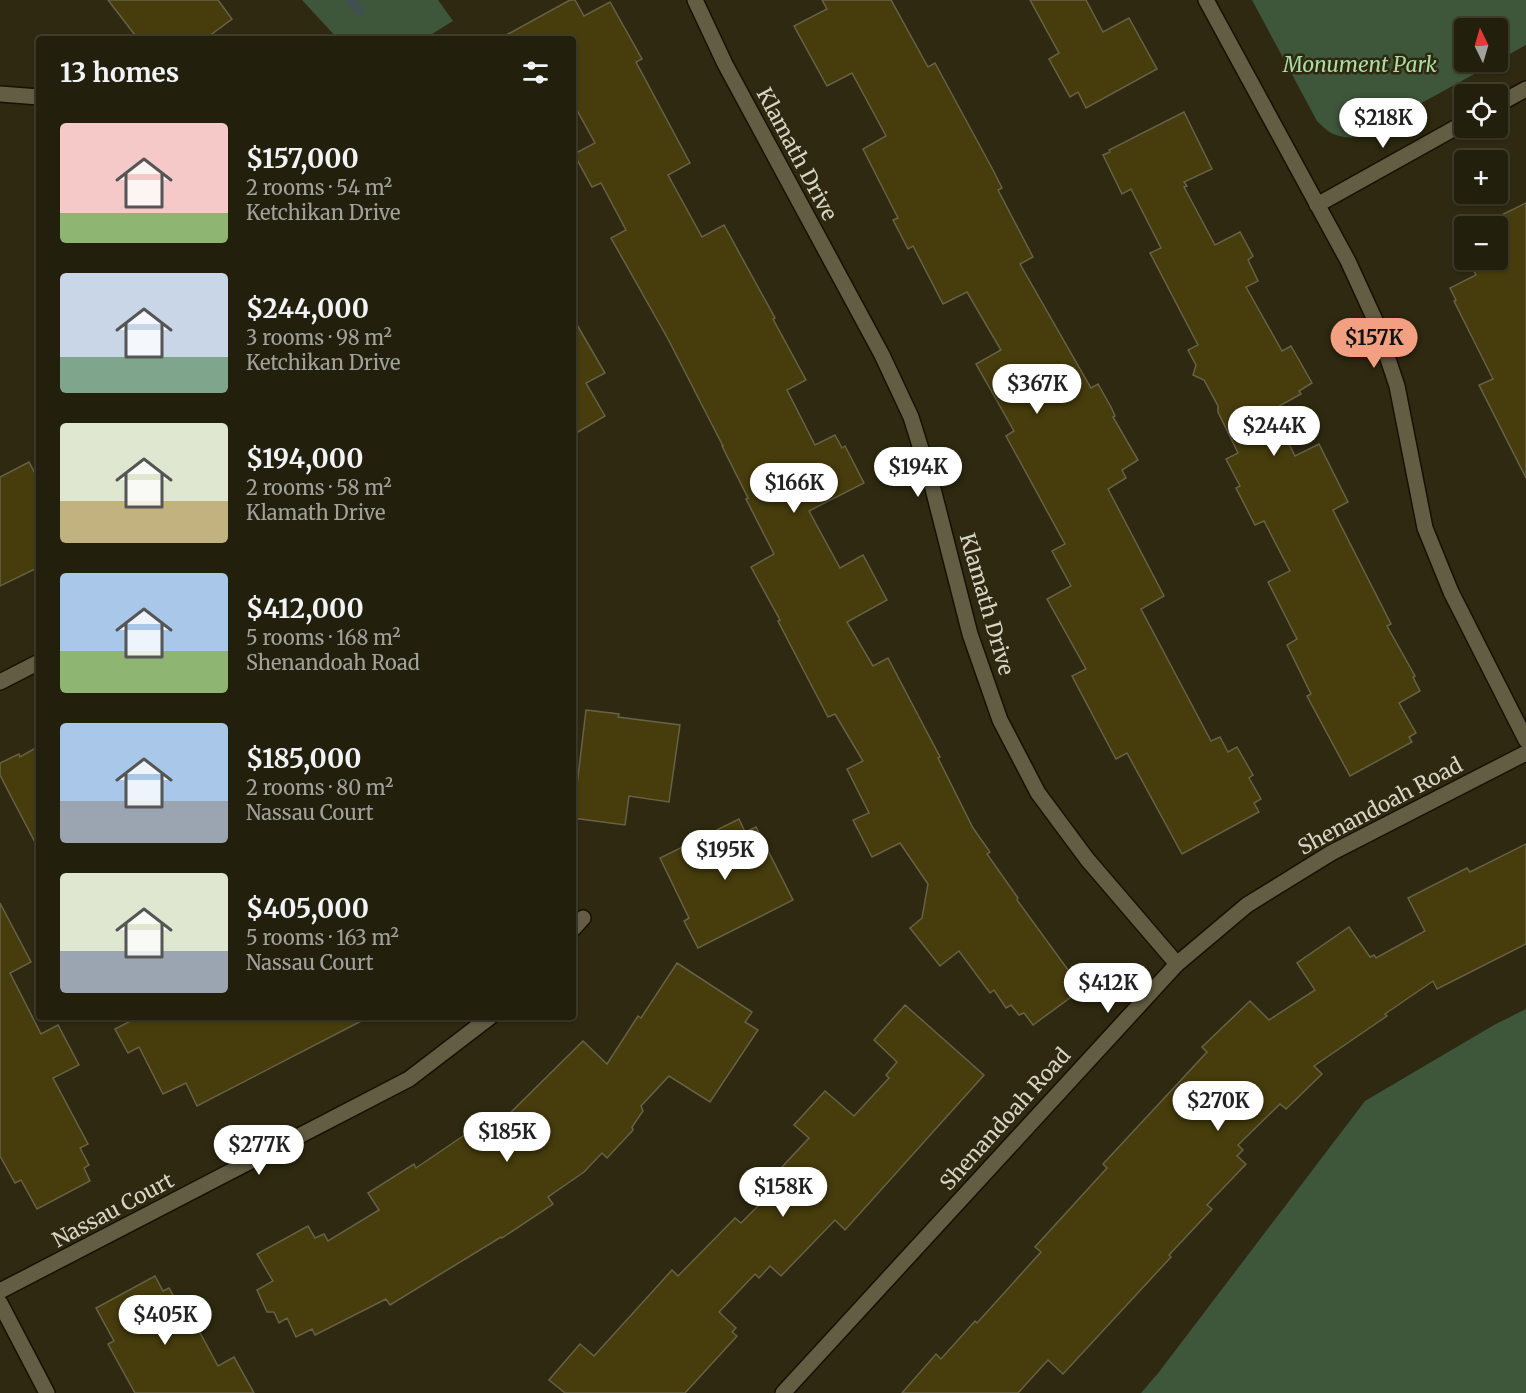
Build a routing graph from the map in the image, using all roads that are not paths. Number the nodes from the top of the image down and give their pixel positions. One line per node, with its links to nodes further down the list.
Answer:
1 (695, 0): 13 (street, Klamath Drive)
2 (1206, 0): 8 (street)
3 (1526, 89): 6 (street)
4 (0, 94): 5 (street)
5 (36, 97)
6 (1508, 99)
7 (1454, 129): 8 (street)
8 (1317, 204): 11 (street)
9 (36, 664): 10 (street)
10 (0, 682)
11 (1526, 740)
12 (1526, 753): 13 (street, Shenandoah Road)
13 (1177, 964): 18 (street, Shenandoah Road)
14 (486, 1020): 15 (street, Nassau Court)
15 (0, 1292)
16 (0, 1302): 17 (street)
17 (47, 1393)
18 (783, 1393)

